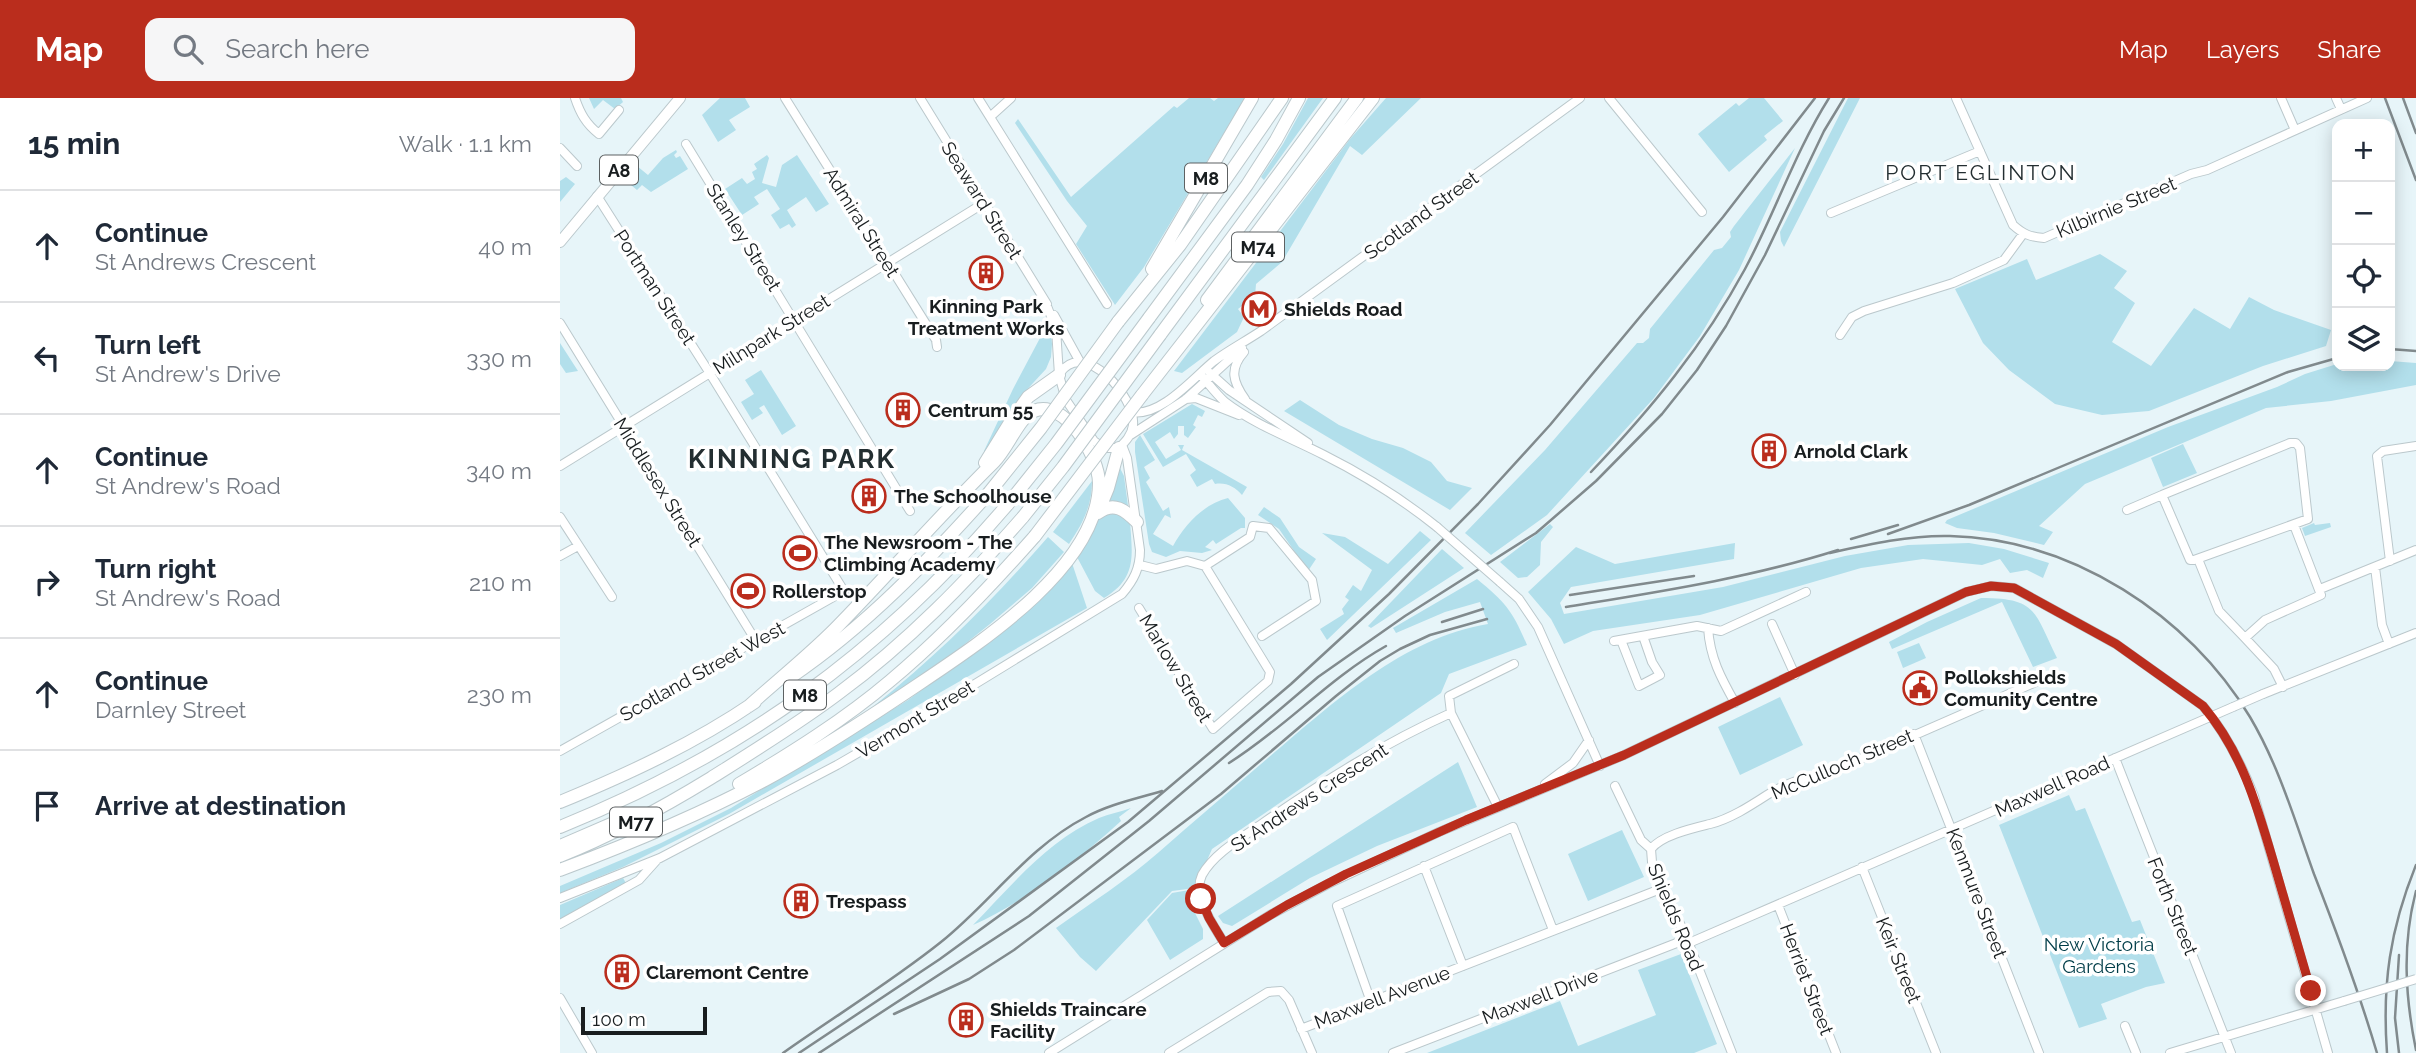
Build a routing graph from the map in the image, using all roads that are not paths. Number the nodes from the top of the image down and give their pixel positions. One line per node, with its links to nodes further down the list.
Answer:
1 (575, 98): 22 (street)
2 (680, 98): 29 (main road, A8)
3 (785, 98): 36 (street, Admiral Street)
4 (920, 98): 30 (street, Seaward Street)
5 (978, 98): 23 (street)
6 (1011, 98): 23 (street)
7 (1252, 98): 35 (highway, M8)
8 (1282, 98): 35 (highway)
9 (1299, 98): 108 (highway, M8, bridge)
10 (1335, 98): 102 (highway, M8, bridge)
11 (1357, 98): 48 (highway, M8)
12 (1373, 98): 48 (highway, M74)
13 (1563, 98): 20 (street)
14 (1580, 98): 20 (street, Scotland Street)
15 (1609, 98): 31 (street)
16 (1956, 98): 27 (street)
17 (2281, 98): 24 (street)
18 (2336, 98): 21 (street)
19 (2367, 98): 21 (street, Kilbirnie Street)
20 (1569, 106): 41 (street, Scotland Street)
21 (2341, 109): 24 (street, Kilbirnie Street)
22 (619, 110)
23 (990, 117): 38 (street)
24 (2295, 130): 33 (street, Kilbirnie Street)
25 (686, 144): 39 (street, Stanley Street)
26 (560, 148): 28 (street)
27 (1980, 151): 32 (street); 33 (street)
28 (577, 166)
29 (597, 196): 34 (main road, A8); 45 (street, Portman Street)
30 (984, 203): 36 (street, Milnpark Street); 37 (street, Seaward Street)
31 (1702, 212)
32 (1832, 214)
33 (2023, 234): 42 (street)
34 (560, 242)
35 (1165, 258): 94 (highway, M8, bridge)
36 (887, 262): 39 (street, Milnpark Street); 43 (street, Admiral Street)
37 (1045, 301): 44 (street, Seaward Street); 46 (street, Seaward Street)
38 (1107, 304)
39 (795, 320): 45 (street, Milnpark Street); 61 (street, Stanley Street)
40 (560, 323): 53 (street, Middlesex Street)
41 (1261, 331): 47 (street, Scotland Street); 50 (street)
42 (1840, 335)
43 (937, 348)
44 (1080, 362): 46 (street); 51 (street)
45 (709, 372): 53 (street, Milnpark Street); 77 (street, Portman Street)
46 (1059, 374): 56 (street, Seaward Street); 59 (highway, M8)
47 (1206, 375): 49 (street, Scotland Street); 50 (street); 51 (street, Scotland Street); 52 (street)
48 (1142, 395): 107 (highway, M8, bridge)
49 (1186, 399): 52 (street); 54 (street, Scotland Street)
50 (1249, 404): 57 (street)
51 (1132, 412): 54 (street)
52 (1252, 419): 57 (street)
53 (623, 426): 58 (street, Milnpark Street); 87 (street, Middlesex Street)
54 (1129, 436): 56 (street)
55 (2416, 446): 72 (street)
56 (1120, 447): 63 (highway); 65 (street)
57 (1326, 456): 98 (street, bridge)
58 (560, 467)
59 (964, 492): 67 (highway); 94 (highway, M8)
60 (2162, 495): 62 (street); 66 (street); 71 (street)
61 (910, 510)
62 (2127, 510)
63 (1098, 513): 65 (highway); 67 (highway)
64 (560, 517): 68 (street)
65 (1137, 522): 73 (street)
66 (2294, 525): 71 (street); 76 (street)
67 (1086, 531): 107 (highway)
68 (578, 546): 70 (street); 79 (street)
69 (2416, 550): 72 (street)
70 (560, 556)
71 (2199, 559): 86 (street)
72 (2390, 561): 75 (street)
73 (1140, 565): 74 (street); 113 (street, Vermont Street)
74 (1205, 566): 80 (street, Marlow Street); 84 (street)
75 (2375, 567): 76 (street); 88 (street)
76 (2320, 589): 86 (street)
77 (844, 592): 87 (street, Scotland Street West)
78 (1805, 592): 82 (street)
79 (612, 597)
80 (1139, 608)
81 (1772, 624): 90 (street)
82 (1708, 628): 85 (street); 93 (street)
83 (2416, 633): 88 (street, Maxwell Road)
84 (1262, 636)
85 (1643, 636): 85 (street)
86 (2245, 638): 92 (street)
87 (756, 641): 99 (street, Scotland Street West)
88 (2389, 644): 92 (street, Maxwell Road)
89 (1514, 664): 95 (street)
90 (1795, 675): 93 (street); 96 (street)
91 (2036, 682): 97 (street, McCulloch Street)
92 (2283, 687): 96 (street, Maxwell Road, bridge)
93 (1735, 703): 101 (street)
94 (749, 706): 105 (highway, M8)
95 (1451, 713): 106 (street); 123 (street, St Andrews Crescent)
96 (2212, 717): 100 (street, Maxwell Road); 128 (street)
97 (1914, 734): 109 (street, Kenmure Street); 111 (street, McCulloch Street)
98 (1588, 740): 101 (street); 104 (street)
99 (560, 751)
100 (2115, 758): 109 (street, Maxwell Road); 131 (street, Forth Street)
101 (1600, 766): 104 (street)
102 (709, 779): 110 (highway, M8); 112 (highway, M77)
103 (1615, 786): 111 (street, Shields Road)
104 (1531, 794): 106 (street)
105 (560, 802)
106 (1498, 807): 123 (street)
107 (669, 825): 116 (highway, M8)
108 (560, 827)
109 (1952, 830): 115 (street, Maxwell Road); 140 (street, Kenmure Street)
110 (560, 846)
111 (1651, 849): 117 (street, Shields Road)
112 (560, 856)
113 (660, 858): 118 (street, Vermont Street); 120 (street)
114 (1424, 866): 121 (street); 124 (street); 127 (street)
115 (1862, 867): 119 (street, Maxwell Road); 139 (street, Keir Street)
116 (560, 870)
117 (1662, 888): 121 (street, Maxwell Avenue); 122 (street, Shields Road)
118 (560, 898)
119 (1778, 905): 122 (street, Maxwell Road); 138 (street, Herriet Street)
120 (560, 924)
121 (1553, 930): 124 (street, Maxwell Avenue)
122 (1688, 941): 132 (street, Shields Road); 137 (street, Maxwell Drive)
123 (1224, 943): 134 (street)
124 (1463, 966): 127 (street, Maxwell Avenue)
125 (2416, 979): 128 (street, bridge)
126 (560, 999): 133 (street)
127 (1371, 1002): 130 (street, Maxwell Avenue)
128 (2316, 1009): 131 (street); 144 (street)
129 (2125, 1026): 141 (street)
130 (1301, 1029): 135 (street); 136 (street)
131 (2225, 1036): 142 (street); 143 (street, Forth Street)
132 (1728, 1052)
133 (592, 1053)
134 (1049, 1053)
135 (1169, 1053)
136 (1312, 1053)
137 (1393, 1053)
138 (1836, 1053)
139 (1936, 1053)
140 (2039, 1053)
141 (2136, 1053)
142 (2171, 1053)
143 (2231, 1053)
144 (2328, 1053)

